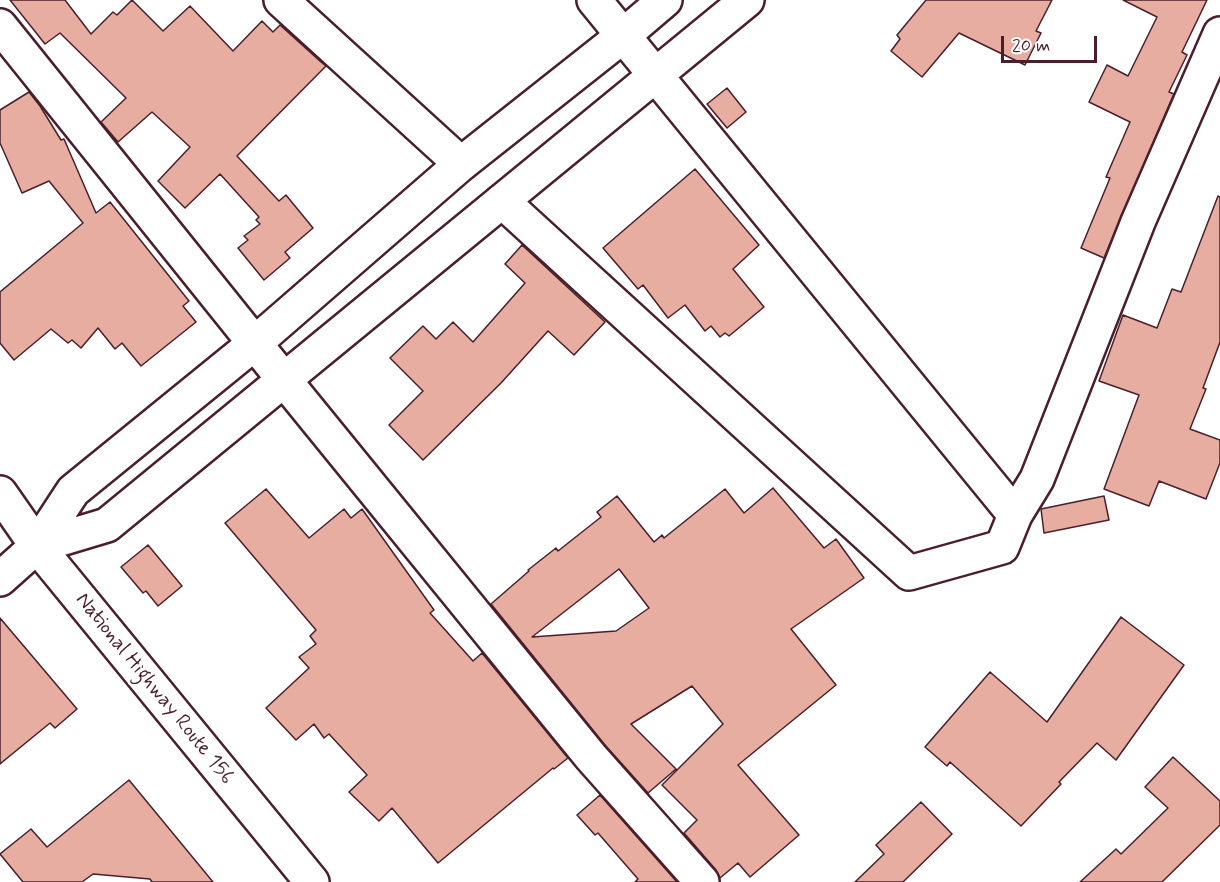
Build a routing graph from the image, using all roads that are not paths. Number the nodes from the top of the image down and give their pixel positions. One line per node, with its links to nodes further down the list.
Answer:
1 (281, 0): 9 (main road)
2 (594, 0): 7 (main road)
3 (665, 0): 7 (main road)
4 (747, 0): 8 (main road)
5 (0, 26): 11 (main road)
6 (1220, 34): 14 (main road)
7 (624, 35): 8 (main road); 9 (main road)
8 (655, 75): 10 (main road); 14 (main road)
9 (461, 164): 11 (main road)
10 (502, 201): 12 (main road); 14 (main road)
11 (255, 343): 12 (main road); 15 (main road)
12 (285, 381): 15 (main road); 18 (main road)
13 (0, 493): 15 (main road, National Highway Route 156)
14 (1015, 515)
15 (37, 546): 16 (main road); 17 (main road, National Highway Route 156)
16 (0, 579)
17 (312, 882)
18 (702, 882)

